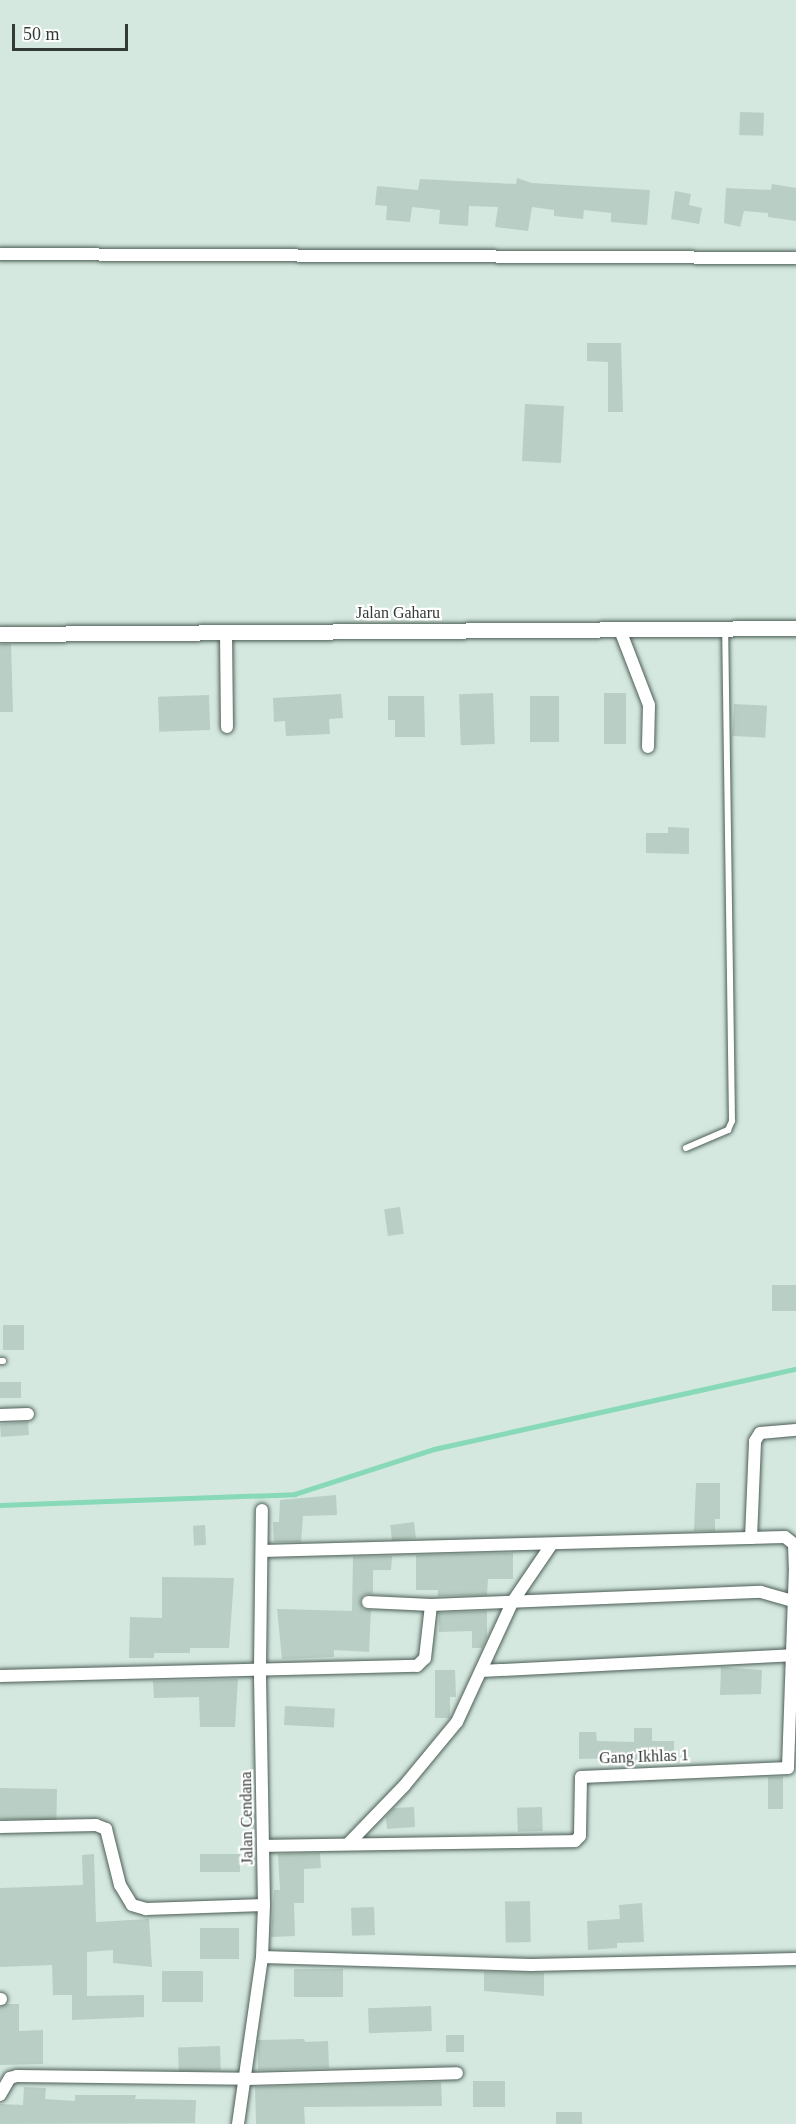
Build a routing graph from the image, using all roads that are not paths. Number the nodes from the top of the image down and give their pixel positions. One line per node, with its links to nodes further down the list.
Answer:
1 (0, 254): 2 (street)
2 (796, 258)
3 (796, 628): 4 (street, Jalan Gaharu)
4 (725, 629): 5 (street, Jalan Gaharu); 10 (lane)
5 (620, 630): 6 (street, Jalan Gaharu); 9 (street)
6 (226, 633): 7 (street, Jalan Gaharu); 8 (street)
7 (0, 634)
8 (227, 727)
9 (648, 747)
10 (686, 1148)
11 (28, 1414): 12 (street)
12 (0, 1415)
13 (796, 1430): 15 (street)
14 (262, 1510): 17 (street, Jalan Cendana)
15 (751, 1538): 16 (street); 19 (street, Gang Ikhlas 1)
16 (551, 1545): 17 (street); 18 (street)
17 (262, 1551): 24 (street, Jalan Cendana)
18 (513, 1601): 19 (street); 21 (street); 25 (street)
19 (792, 1601): 22 (street, Gang Ikhlas 1)
20 (368, 1602): 21 (street)
21 (431, 1605): 24 (street)
22 (794, 1615): 23 (street, Gang Ikhlas 1)
23 (792, 1655): 25 (street); 28 (street, Gang Ikhlas 1)
24 (260, 1668): 26 (street); 29 (street, Jalan Cendana)
25 (481, 1671): 28 (street)
26 (0, 1676)
27 (0, 1827): 30 (street)
28 (348, 1844): 29 (street, Gang Ikhlas 1)
29 (264, 1846): 30 (street, Jalan Cendana)
30 (264, 1905): 31 (street, Jalan Cendana)
31 (262, 1957): 32 (street); 34 (street, Jalan Cendana)
32 (796, 1959)
33 (457, 2073): 34 (street)
34 (247, 2079): 35 (street); 36 (street, Jalan Cendana)
35 (0, 2095)
36 (238, 2124)

